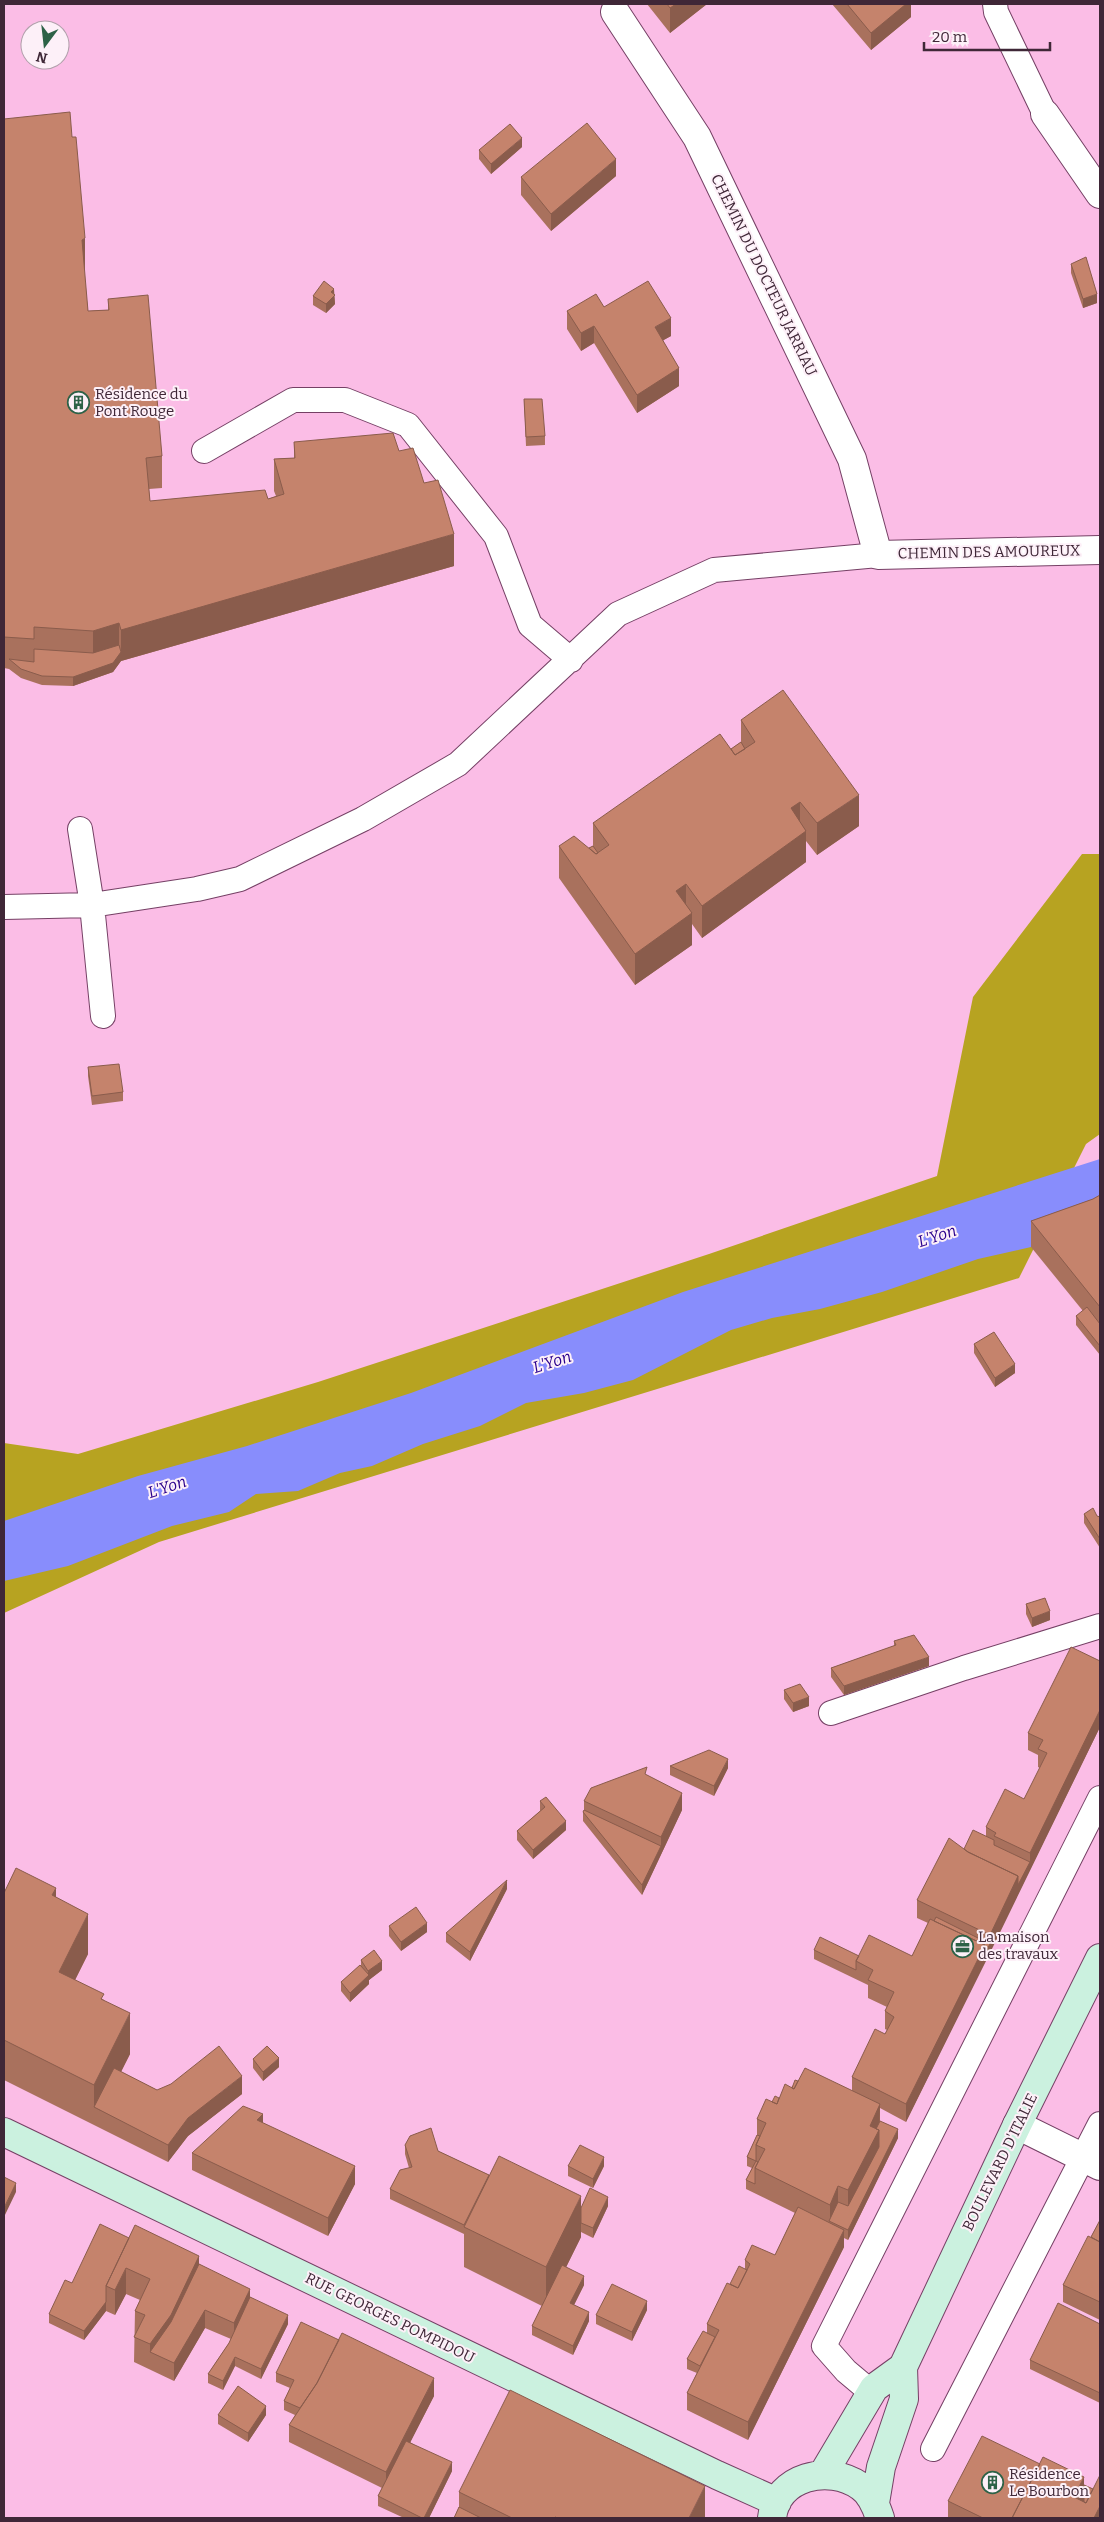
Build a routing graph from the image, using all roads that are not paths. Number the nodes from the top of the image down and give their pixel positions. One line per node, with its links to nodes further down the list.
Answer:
1 (995, 4): 3 (lane)
2 (615, 12): 7 (street, CHEMIN DU DOCTEUR JARRIAU)
3 (1045, 114): 4 (street)
4 (1100, 194)
5 (204, 451): 8 (lane)
6 (1100, 550): 7 (street, CHEMIN DES AMOUREUX)
7 (878, 555): 8 (lane)
8 (571, 660): 10 (lane)
9 (80, 828): 10 (lane)
10 (92, 905): 11 (lane); 12 (lane)
11 (4, 907)
12 (103, 1016)
13 (1100, 1626): 14 (lane)
14 (831, 1713)
15 (1100, 1798): 22 (lane)
16 (1100, 1958): 18 (main road, BOULEVARD D'ITALIE)
17 (1100, 2124): 20 (lane)
18 (1016, 2125): 20 (street); 21 (main road, BOULEVARD D'ITALIE)
19 (4, 2132): 25 (main road, RUE GEORGES POMPIDOU)
20 (1092, 2161): 23 (lane)
21 (902, 2366): 22 (main road, BOULEVARD D'ITALIE); 26 (main road, BOULEVARD D'ITALIE)
22 (871, 2392): 24 (main road, BOULEVARD D'ITALIE)
23 (933, 2449)
24 (823, 2474): 25 (main road); 26 (main road)
25 (775, 2510)
26 (878, 2511)

